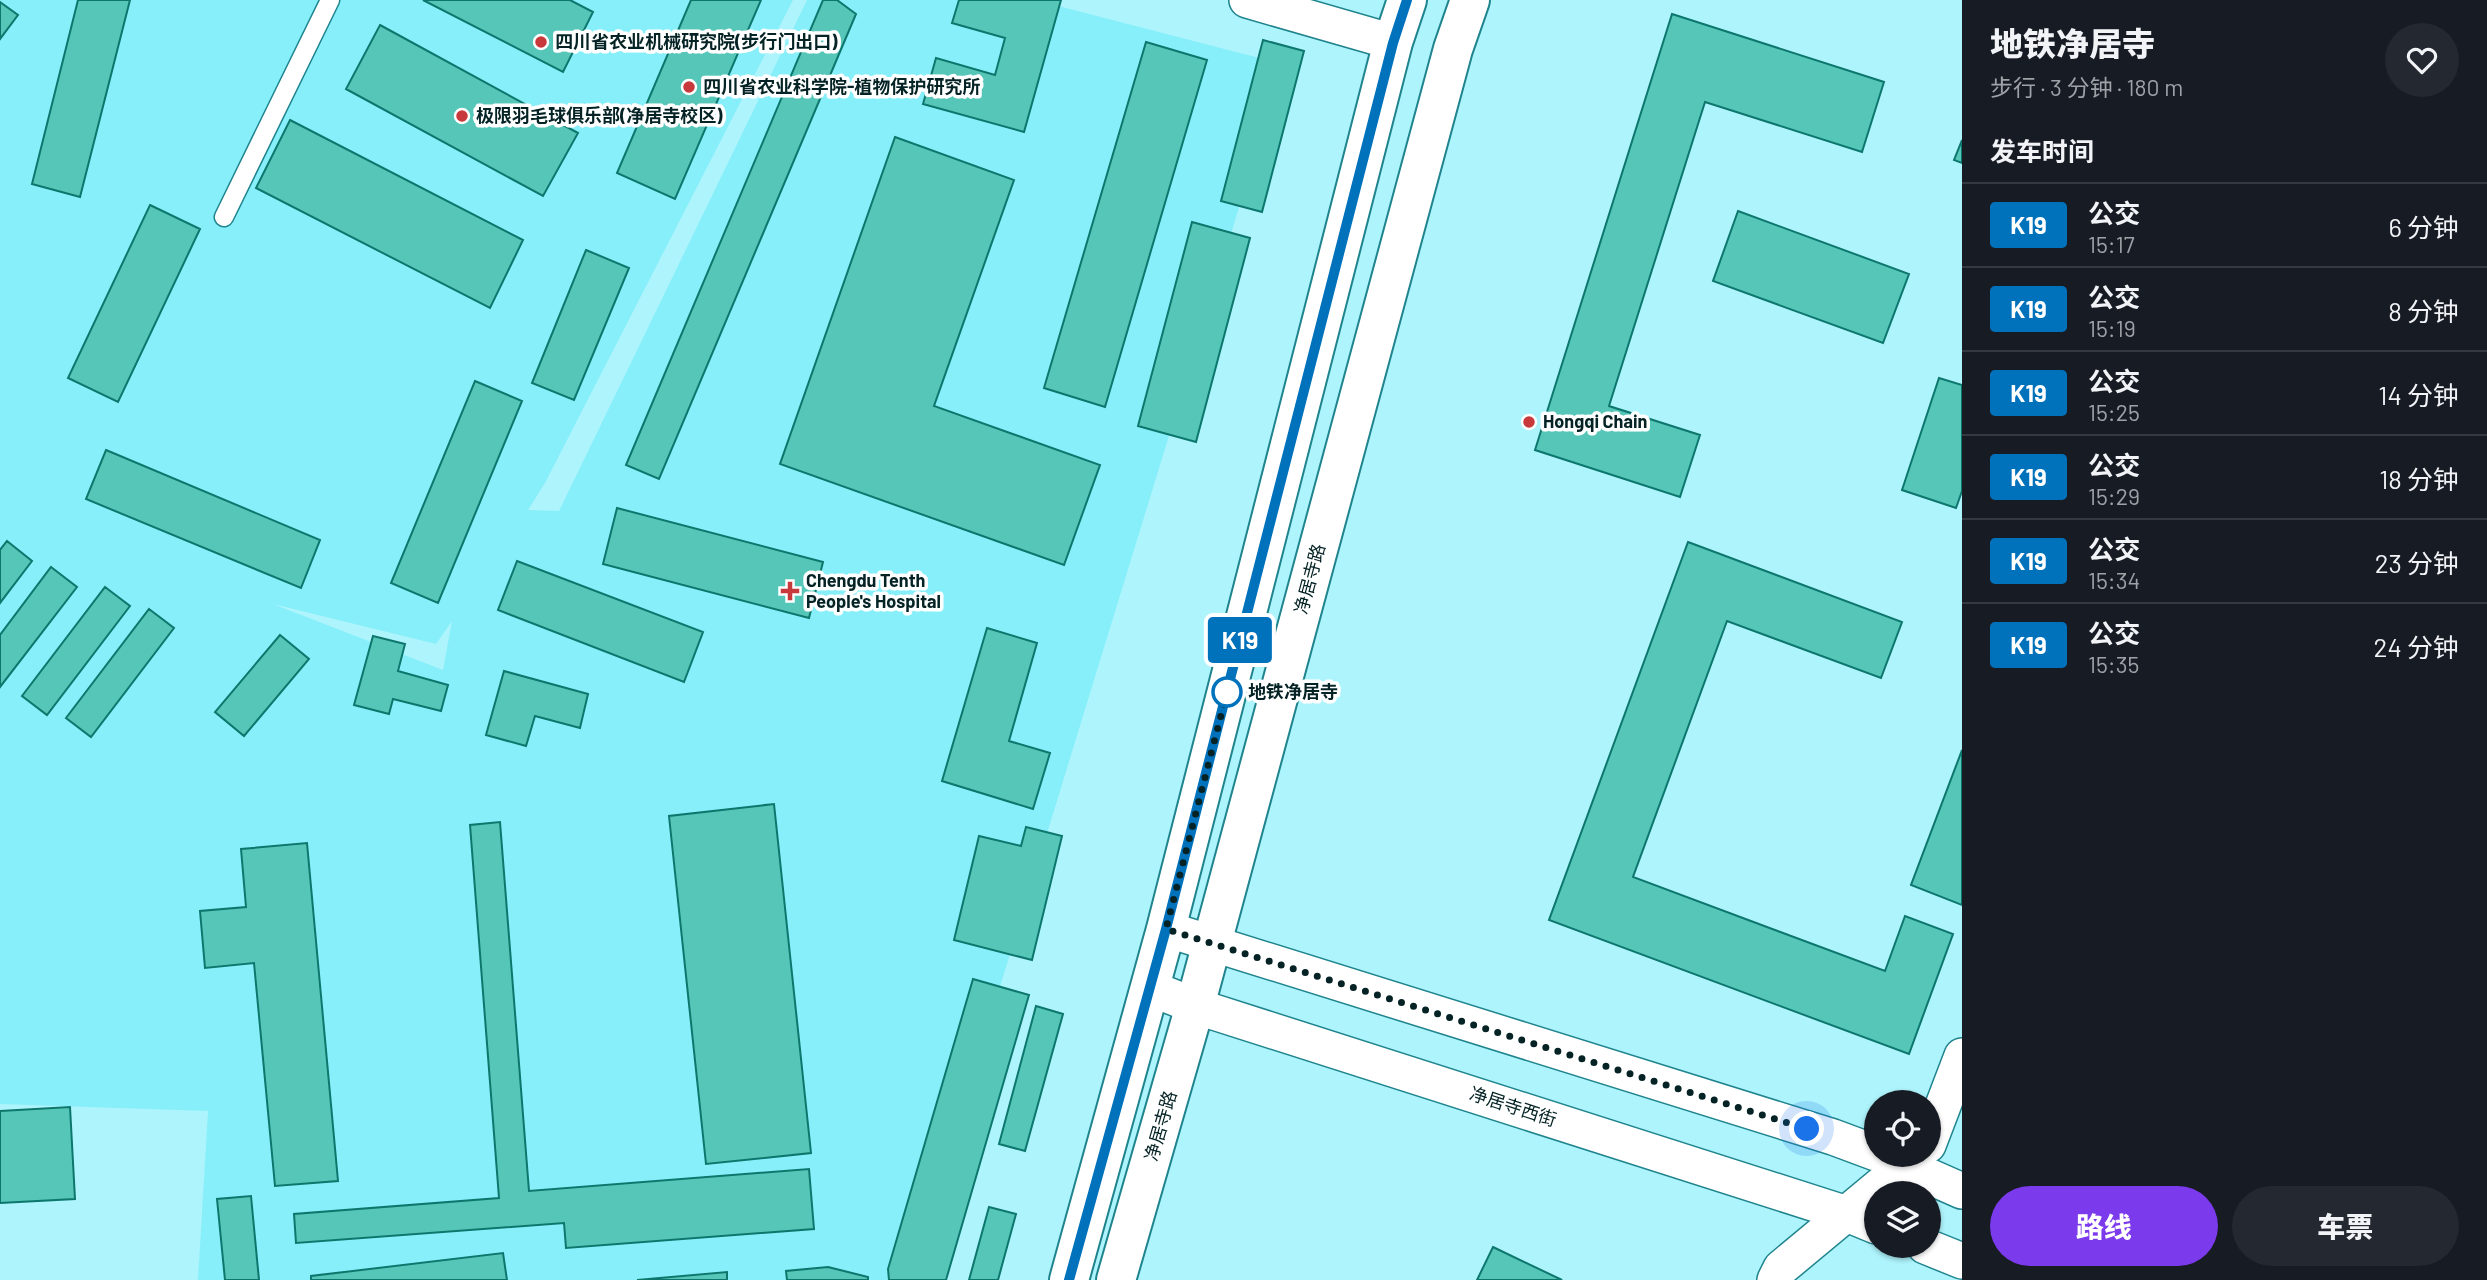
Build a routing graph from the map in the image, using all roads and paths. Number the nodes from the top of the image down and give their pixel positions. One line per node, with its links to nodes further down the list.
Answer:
1 (330, 0): 6 (lane)
2 (1247, 0): 5 (street)
3 (1406, 0): 5 (main road)
4 (1470, 0): 8 (main road, 净居寺路)
5 (1393, 43): 7 (main road)
6 (224, 217)
7 (1166, 929): 8 (street); 9 (main road)
8 (1211, 945): 10 (main road, 净居寺路); 13 (street)
9 (1150, 988): 10 (street, 净居寺西街); 20 (main road)
10 (1195, 1006): 17 (street, 净居寺西街); 21 (main road, 净居寺路)
11 (1962, 1056): 12 (street)
12 (1941, 1090)
13 (1864, 1145)
14 (1894, 1167): 17 (street)
15 (1921, 1167): 16 (street)
16 (1962, 1191)
17 (1861, 1220): 22 (street)
18 (1941, 1252): 19 (street)
19 (1962, 1261)
20 (1069, 1280)
21 (1116, 1280)
22 (1775, 1280)

